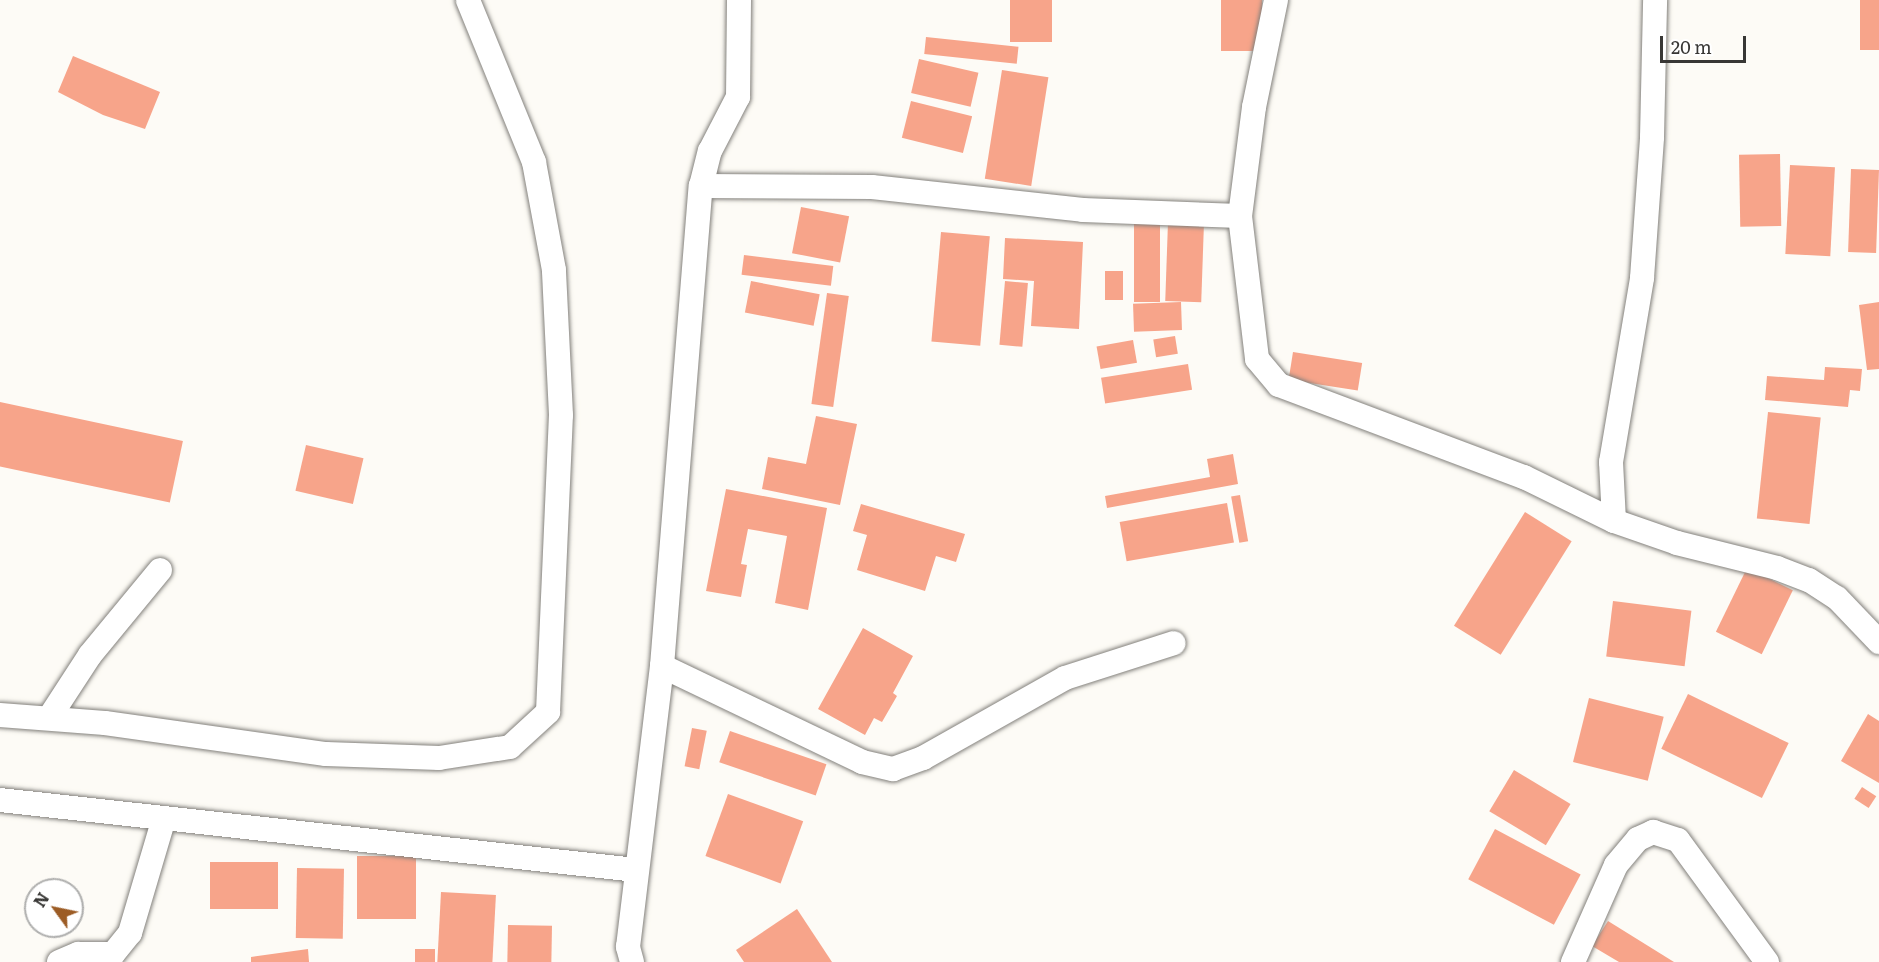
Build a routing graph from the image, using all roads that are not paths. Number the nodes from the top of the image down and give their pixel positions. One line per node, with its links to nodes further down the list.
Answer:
1 (468, 0): 13 (street)
2 (739, 0): 5 (street)
3 (1276, 0): 6 (street)
4 (1655, 0): 7 (street)
5 (701, 186): 6 (street); 11 (street)
6 (1240, 216): 7 (street)
7 (1614, 521): 9 (street)
8 (160, 570): 13 (street)
9 (1879, 642)
10 (1174, 643): 11 (street)
11 (662, 666): 16 (street)
12 (0, 715): 13 (street)
13 (49, 718)
14 (0, 800): 15 (street)
15 (164, 818): 16 (street); 17 (street)
16 (636, 870): 18 (street)
17 (59, 962)
18 (632, 962)
19 (1573, 962): 20 (street)
20 (1767, 962)

